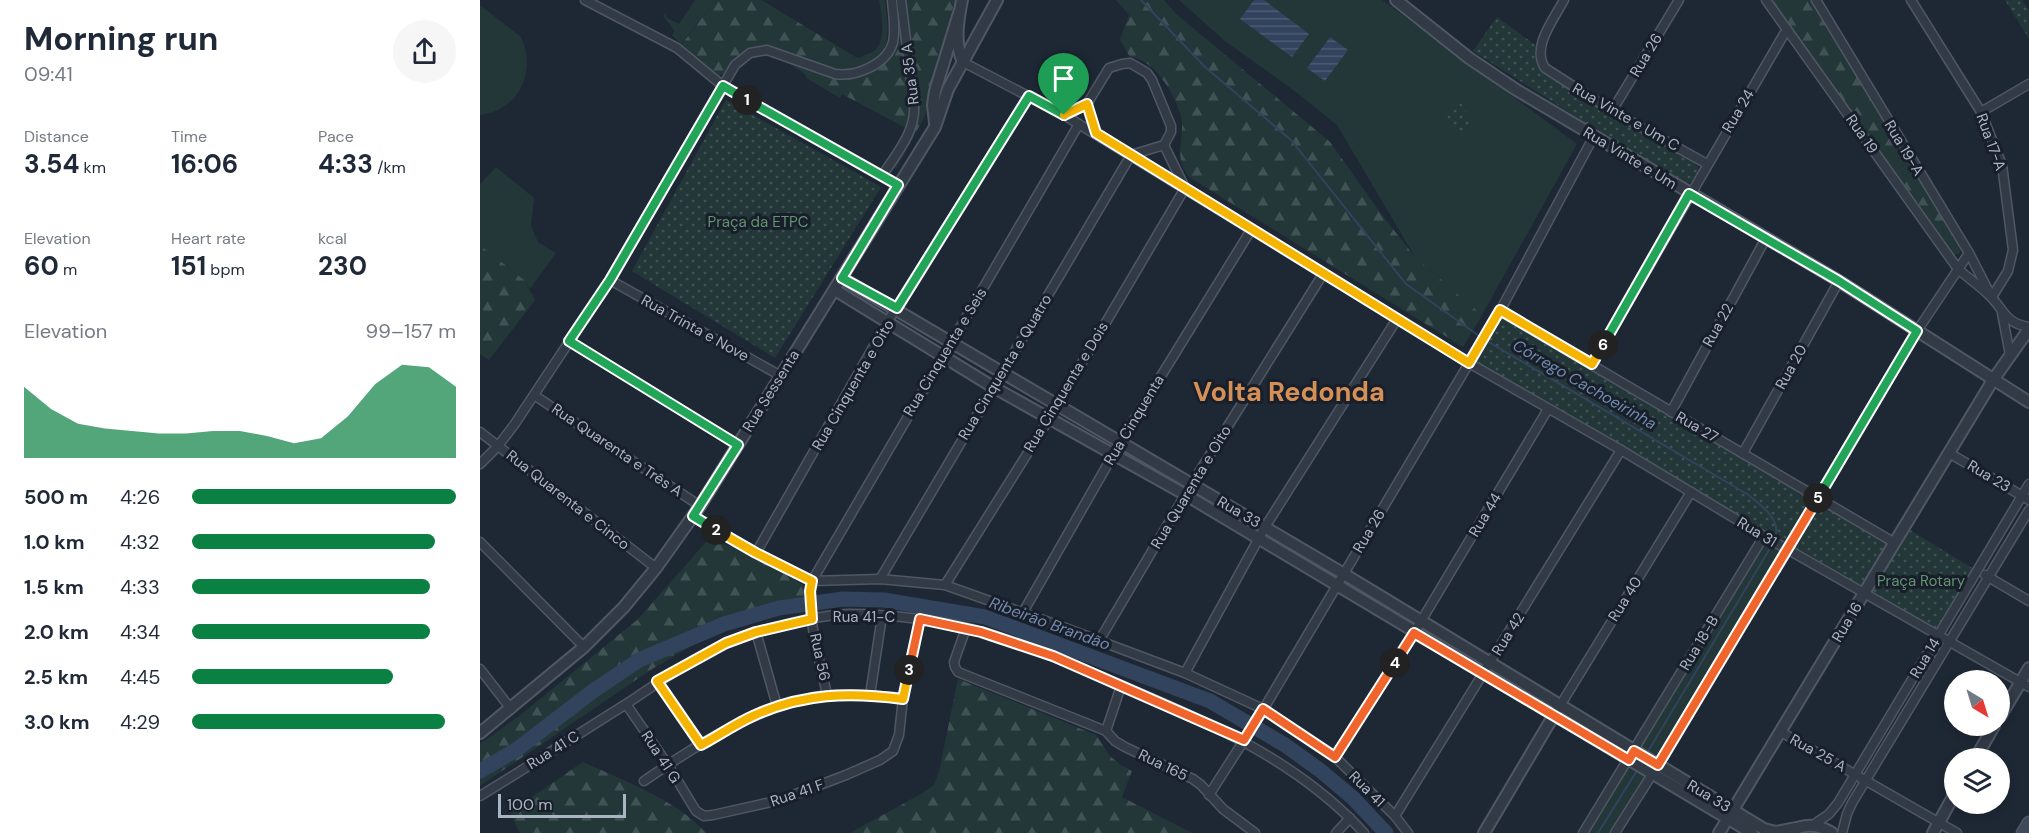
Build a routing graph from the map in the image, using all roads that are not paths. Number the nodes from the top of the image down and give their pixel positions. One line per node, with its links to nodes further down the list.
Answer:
1 (585, 0): 16 (street)
2 (892, 0): 16 (street)
3 (901, 0): 29 (street, Rua 35 A)
4 (962, 0): 12 (street)
5 (997, 0): 14 (street, Rua Sessenta)
6 (1396, 0): 25 (street, Rua Vinte e Um)
7 (1564, 0): 19 (street, Rua Vinte e Um C)
8 (1679, 0): 19 (street, Rua 26)
9 (1766, 0): 13 (street, Rua 19)
10 (1816, 0): 35 (street, Rua 19-A)
11 (1911, 0): 20 (street, Rua 17-A)
12 (959, 13): 14 (street); 23 (street)
13 (1787, 29): 28 (street, Rua 24); 36 (street, Rua 19)
14 (963, 62): 17 (street); 23 (street, Rua Sessenta)
15 (2029, 84): 20 (street)
16 (723, 86): 29 (street); 39 (street)
17 (1029, 96): 21 (street); 43 (street, Rua Cinquenta e Oito)
18 (1087, 104): 21 (street); 24 (street); 26 (street)
19 (1612, 111): 28 (street, Rua Vinte e Um C)
20 (1981, 112): 42 (street, Rua 17-A)
21 (1064, 115): 22 (street)
22 (1079, 124): 24 (street); 51 (street, Rua Cinquenta e Seis)
23 (935, 127): 30 (street, Rua Sessenta)
24 (1096, 133): 27 (street)
25 (1594, 136): 32 (street, Rua Vinte e Um); 44 (street)
26 (1164, 145): 27 (street); 31 (street)
27 (1131, 155): 31 (street, Rua 31); 56 (street, Rua Cinquenta e Quatro)
28 (1707, 164): 32 (street, Rua 24)
29 (882, 176): 30 (street)
30 (898, 185): 38 (street, Rua Sessenta)
31 (1185, 188): 33 (street, Rua 31); 62 (street, Rua Cinquenta e Dois)
32 (1689, 194): 34 (street, Rua Vinte e Um); 55 (street, Rua 24)
33 (1251, 230): 37 (street, Rua 31); 67 (street, Rua Cinquenta)
34 (1766, 238): 40 (street, Rua Vinte e Um); 64 (street, Rua 22)
35 (1969, 254): 36 (street); 42 (street, Rua 19-A)
36 (1958, 269): 42 (street, Rua 19); 49 (street)
37 (1323, 274): 46 (street, Rua 31); 76 (street, Rua Quarenta e Oito)
38 (842, 278): 41 (street, Rua Sessenta); 43 (street, Rua 33)
39 (610, 280): 50 (street); 57 (street, Rua Trinta e Nove)
40 (1839, 281): 49 (street, Rua Vinte e Um); 71 (street, Rua 20)
41 (835, 290): 47 (street, Rua 33); 57 (street, Rua Sessenta)
42 (1992, 297): 45 (street)
43 (897, 308): 47 (street, Rua Cinquenta e Oito); 51 (street, Rua 33)
44 (1500, 310): 54 (street, Rua 26); 55 (street, Rua 27)
45 (2002, 313): 48 (street); 52 (street)
46 (1397, 319): 54 (street, Rua 31); 84 (street)
47 (888, 321): 53 (street, Rua 33); 90 (street, Rua Cinquenta e Oito)
48 (2029, 328): 52 (street, Rua 16)
49 (1917, 331): 58 (street, Rua Vinte e Um); 79 (street)
50 (569, 341): 60 (street); 68 (street)
51 (952, 341): 53 (street, Rua Cinquenta e Seis); 56 (street, Rua 33)
52 (2010, 355): 58 (street, Rua 16)
53 (942, 356): 59 (street, Rua 33); 96 (street, Rua Cinquenta e Seis)
54 (1469, 363): 63 (street, Rua 31); 93 (street, Rua 26)
55 (1592, 364): 64 (street, Rua 27)
56 (1002, 372): 59 (street, Rua Cinquenta e Quatro); 62 (street, Rua 33)
57 (781, 376): 68 (street, Rua Sessenta)
58 (1993, 380): 61 (street, Rua Vinte e Um); 72 (street, Rua 16)
59 (993, 387): 65 (street, Rua 33); 95 (street, Rua Cinquenta e Quatro)
60 (534, 394): 69 (street); 81 (street, Rua Quarenta e Três A)
61 (2029, 402)
62 (1056, 404): 65 (street, Rua Cinquenta e Dois); 67 (street, Rua 33)
63 (1548, 409): 70 (street, Rua 31); 106 (street, Rua 44)
64 (1671, 412): 71 (street, Rua 27)
65 (1049, 419): 73 (street, Rua 33); 97 (street, Rua Cinquenta e Dois)
66 (480, 432): 69 (street, Rua Quarenta e Cinco)
67 (1120, 441): 73 (street, Rua Cinquenta); 76 (street, Rua 33)
68 (738, 445): 81 (street, Rua Sessenta)
69 (498, 447): 74 (street); 91 (street, Rua Quarenta e Cinco)
70 (1621, 450): 77 (street, Rua 31); 114 (street, Rua 42)
71 (1743, 453): 79 (street, Rua 27)
72 (1949, 453): 80 (street, Rua 23); 88 (street, Rua 16)
73 (1113, 454): 78 (street, Rua 33); 102 (street, Rua Cinquenta)
74 (480, 464)
75 (2029, 484): 80 (street, Rua 14)
76 (1191, 485): 78 (street, Rua Quarenta e Oito); 84 (street, Rua 33)
77 (1691, 492): 85 (street, Rua 31); 127 (street, Rua 40)
78 (1185, 495): 86 (street, Rua 33); 111 (street, Rua Quarenta e Oito)
79 (1818, 498): 88 (street, Rua 27); 89 (street)
80 (2026, 498): 92 (street, Rua 14)
81 (700, 506): 83 (street, Rua Sessenta)
82 (2029, 510): 94 (street, Rua 14)
83 (693, 516): 90 (street); 91 (street, Rua Sessenta)
84 (1265, 527): 86 (street); 93 (street, Rua 33)
85 (1766, 537): 89 (street, Rua 31); 137 (street, Rua 18-B)
86 (1258, 538): 98 (street, Rua 33); 117 (street)
87 (480, 542): 113 (street)
88 (1895, 543): 100 (street, Rua 16)
89 (1785, 548): 100 (street, Rua 31); 140 (street)
90 (756, 553): 96 (street)
91 (656, 568): 113 (street, Rua Sessenta)
92 (1977, 571): 94 (street); 110 (street, Rua 14)
93 (1344, 574): 98 (street, Rua 26); 106 (street, Rua 33)
94 (1988, 577): 101 (street); 112 (street, Rua 14)
95 (880, 579): 96 (street, Rua 41); 97 (street, Rua 41)
96 (812, 581): 99 (street, Rua Cinquenta e Seis)
97 (945, 585): 102 (street, Rua 41)
98 (1336, 586): 109 (street, Rua 33); 130 (street, Rua 26)
99 (810, 591): 104 (street, Rua 56)
100 (1865, 593): 110 (street, Rua 31); 133 (street, Rua 16)
101 (2029, 601)
102 (1022, 614): 111 (street, Rua 41)
103 (882, 616): 104 (street, Rua 41-C); 105 (street, Rua 41-C); 122 (street)
104 (812, 619): 108 (street, Rua 41-C); 123 (street, Rua 56)
105 (920, 619): 107 (street, Rua 41-C); 124 (street)
106 (1421, 621): 109 (street, Rua 44); 114 (street, Rua 33)
107 (966, 628): 121 (street, Rua 41-C); 132 (street, Rua 165)
108 (756, 632): 119 (street, Rua 41-C); 128 (street)
109 (1414, 633): 118 (street, Rua 33); 138 (street, Rua 44)
110 (1939, 635): 112 (street, Rua 31); 141 (street, Rua 14)
111 (1099, 641): 117 (street, Rua 41)
112 (1950, 641): 120 (street, Rua 31); 142 (street, Rua 14)
113 (584, 647): 129 (street, Rua Sessenta)
114 (1491, 663): 118 (street, Rua 42); 127 (street, Rua 33)
115 (2029, 668): 120 (street)
116 (480, 669): 129 (street)
117 (1185, 673): 130 (street, Rua 41)
118 (1482, 673): 131 (street, Rua 33); 149 (street, Rua 42)
119 (657, 681): 125 (street, Rua 41-C); 136 (street)
120 (2025, 685): 126 (street)
121 (1121, 686): 132 (street); 135 (street, Rua 41-C)
122 (870, 694): 123 (street); 124 (street)
123 (827, 695): 128 (street)
124 (903, 699): 146 (street, Rua 41 F)
125 (626, 704): 139 (street, Rua 41 G); 145 (street, Rua 41 C)
126 (2010, 704)
127 (1560, 705): 131 (street, Rua 40); 137 (street, Rua 33)
128 (777, 706): 136 (street)
129 (511, 709): 134 (street, Rua Sessenta)
130 (1263, 709): 135 (street, Rua 26); 138 (street, Rua 41)
131 (1554, 715): 137 (street, Rua 33); 158 (street)
132 (1106, 731): 144 (street, Rua 165)
133 (1781, 732): 141 (street, Rua 25 A); 148 (street, Rua 16)
134 (480, 733)
135 (1244, 740): 144 (street, Rua 26); 150 (street, Rua 41-C)
136 (701, 745): 139 (street)
137 (1633, 756): 140 (street, Rua 33); 159 (street, Rua 18-B)
138 (1335, 757): 149 (street, Rua 41)
139 (668, 765): 143 (street); 146 (street, Rua 41 G)
140 (1654, 769): 148 (street, Rua 33); 160 (street)
141 (1856, 774): 142 (street, Rua 25 A); 152 (street, Rua 14)
142 (1866, 780): 151 (street); 164 (street, Rua 14)
143 (644, 781)
144 (1209, 795): 154 (street, Rua 165)
145 (480, 796)
146 (696, 811)
147 (1944, 813): 151 (street)
148 (1731, 815): 153 (street, Rua 33); 161 (street, Rua 16); 162 (street, Rua 33)
149 (1395, 816): 157 (street, Rua 41)
150 (1350, 818): 155 (street); 156 (street, Rua 41-C)
151 (1939, 822): 165 (street); 166 (street)
152 (1813, 825): 153 (street, Rua 33); 163 (street)
153 (1792, 831)
154 (1255, 833)
155 (1336, 833)
156 (1364, 833)
157 (1408, 833)
158 (1484, 833)
159 (1583, 833)
160 (1615, 833)
161 (1719, 833)
162 (1752, 833)
163 (1832, 833)
164 (1842, 833)
165 (1932, 833)
166 (1957, 833)

